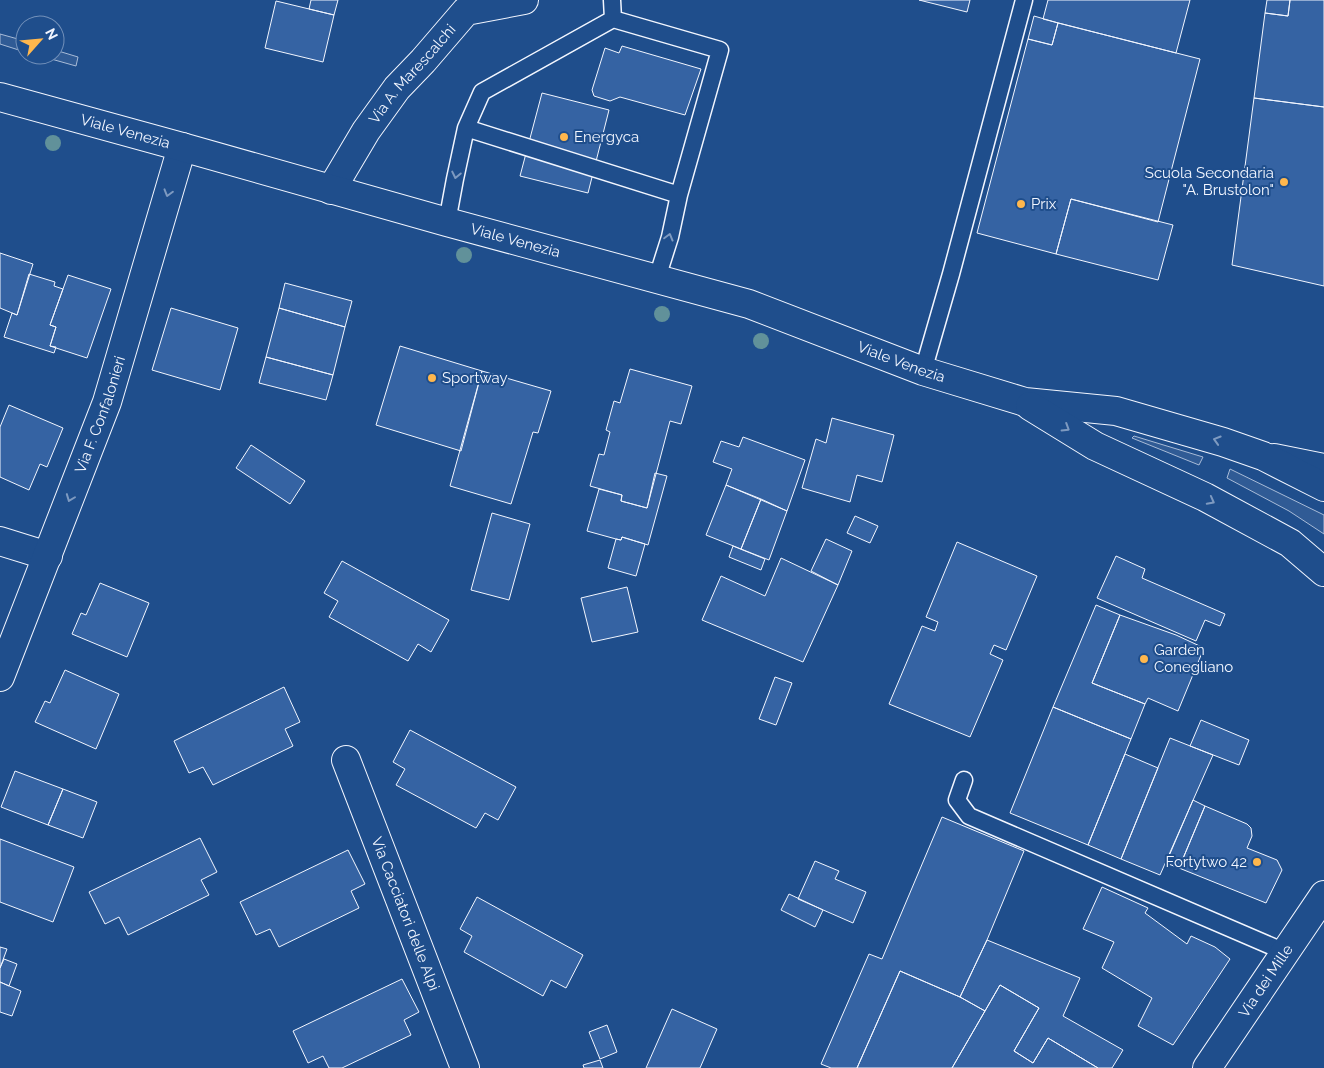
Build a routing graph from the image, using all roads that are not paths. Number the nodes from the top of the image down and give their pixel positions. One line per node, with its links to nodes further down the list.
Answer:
1 (524, 0): 4 (main road, Via A. Marescalchi)
2 (612, 0): 5 (lane)
3 (1024, 0): 13 (lane)
4 (462, 6): 9 (main road, Via A. Marescalchi)
5 (612, 19): 7 (lane); 10 (lane)
6 (0, 97): 8 (main road, Viale Venezia)
7 (466, 128): 10 (lane); 11 (lane, one-way to 11)
8 (182, 147): 9 (main road, Viale Venezia); 19 (main road, Via F. Confalonieri, one-way to 19)
9 (331, 190): 11 (main road, Viale Venezia)
10 (679, 195): 12 (lane, one-way to 10)
11 (448, 222): 12 (main road, Viale Venezia)
12 (657, 278): 13 (main road, Viale Venezia)
13 (923, 371): 14 (main road, Viale Venezia)
14 (1025, 402): 15 (main road, one-way to 14); 20 (main road, one-way to 20)
15 (1263, 456): 16 (main road); 17 (main road)
16 (1324, 468)
17 (1324, 487)
18 (0, 541): 19 (main road)
19 (48, 556): 21 (main road, Via F. Confalonieri)
20 (1324, 572)
21 (0, 677)
22 (346, 760): 26 (main road, Via Cacciatori delle Alpi)
23 (964, 780): 25 (lane)
24 (1324, 895): 25 (main road, Via dei Mille)
25 (1285, 952): 27 (main road, Via dei Mille)
26 (464, 1068)
27 (1207, 1068)

